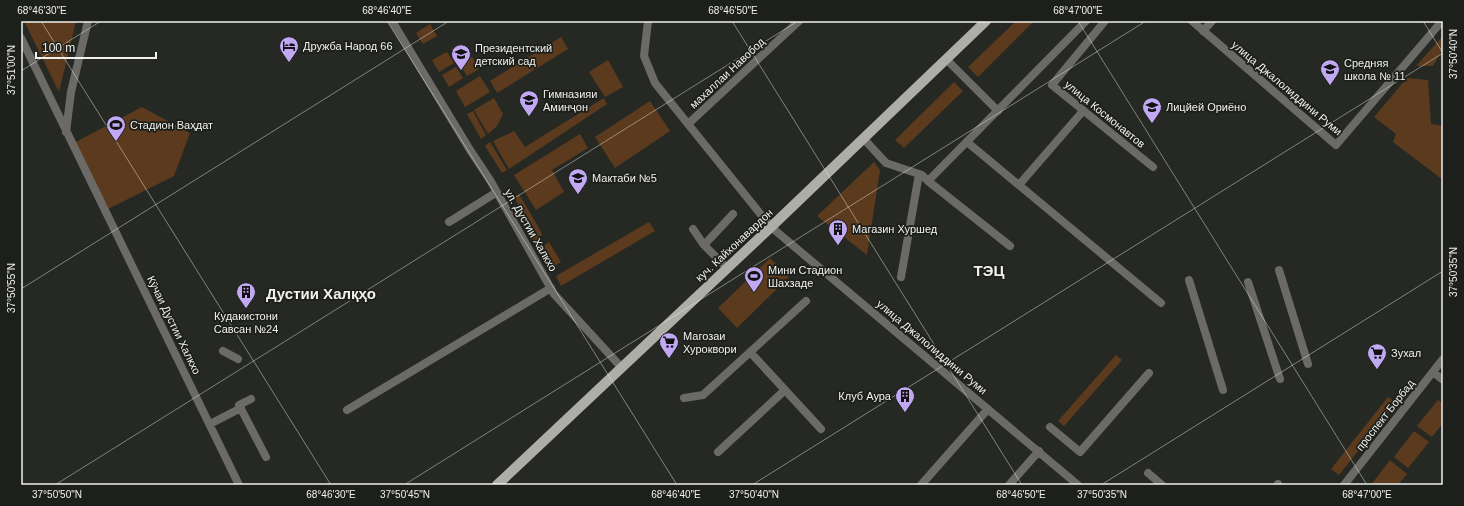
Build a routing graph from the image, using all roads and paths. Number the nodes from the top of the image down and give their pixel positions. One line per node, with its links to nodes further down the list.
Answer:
1 (88, 21): 17 (street)
2 (392, 21): 24 (street, ул. Дустии Халкхо)
3 (648, 21): 16 (street, улица Джалолиддини Руми)
4 (800, 21): 16 (street, махаллаи Навобод)
5 (986, 21): 13 (main road, куч. Кайхонавардон)
6 (1086, 21): 14 (street)
7 (1105, 21): 15 (street, улица Космонавтов)
8 (1192, 21): 11 (street, улица Джалолиддини Руми)
9 (1212, 21): 11 (street)
10 (1442, 21): 11 (street, улица Джалолиддини Руми)
11 (1203, 31)
12 (21, 38): 17 (street, Кӯчаи Дустии Халкхо)
13 (946, 59): 14 (street); 18 (main road, куч. Кайхонавардон)
14 (998, 110): 19 (street)
15 (1083, 110): 20 (street, улица Космонавтов); 23 (street)
16 (688, 124): 27 (street, улица Джалолиддини Руми)
17 (66, 132): 56 (street, Кӯчаи Дустии Халкхо)
18 (863, 138): 21 (street); 27 (main road, куч. Кайхонавардон)
19 (967, 142): 22 (street); 23 (street)
20 (1153, 167)
21 (919, 174): 22 (street); 33 (street)
22 (928, 181): 30 (street)
23 (1019, 185): 38 (street)
24 (497, 192): 26 (street); 36 (street, ул. Дустии Халкхо)
25 (733, 214): 29 (street)
26 (449, 222)
27 (771, 227): 31 (main road, куч. Кайхонавардон); 54 (street, улица Джалолиддини Руми)
28 (693, 229): 29 (street)
29 (704, 245): 31 (street)
30 (1010, 246)
31 (727, 268): 44 (main road, куч. Кайхонавардон)
32 (1279, 270): 43 (street)
33 (901, 277)
34 (1190, 280): 50 (street)
35 (1248, 282): 47 (street)
36 (551, 288): 44 (street, ул. Дустии Халкхо); 55 (street)
37 (806, 301): 40 (street)
38 (1161, 303)
39 (224, 351): 41 (street)
40 (750, 352): 49 (street); 51 (street)
41 (238, 359)
42 (1443, 360): 45 (street, проспект Борбад)
43 (1308, 364)
44 (622, 368): 64 (main road, куч. Кайхонавардон)
45 (1433, 372): 48 (street); 69 (street, проспект Борбад)
46 (1149, 374): 57 (street)
47 (1280, 380)
48 (1443, 380)
49 (785, 390): 58 (street); 59 (street)
50 (1223, 390)
51 (684, 398)
52 (251, 399): 53 (street)
53 (241, 408): 56 (street); 61 (street)
54 (988, 409): 60 (street, улица Джалолиддини Руми); 65 (street)
55 (347, 410)
56 (210, 424): 63 (street, Кӯчаи Дустии Халкхо)
57 (1050, 427)
58 (821, 429)
59 (718, 452)
60 (1039, 452): 66 (street); 67 (street, улица Джалолиддини Руми)
61 (266, 457)
62 (1148, 473): 68 (street)
63 (239, 485)
64 (497, 485)
65 (922, 485)
66 (1009, 485)
67 (1078, 485)
68 (1162, 485)
69 (1344, 485)

